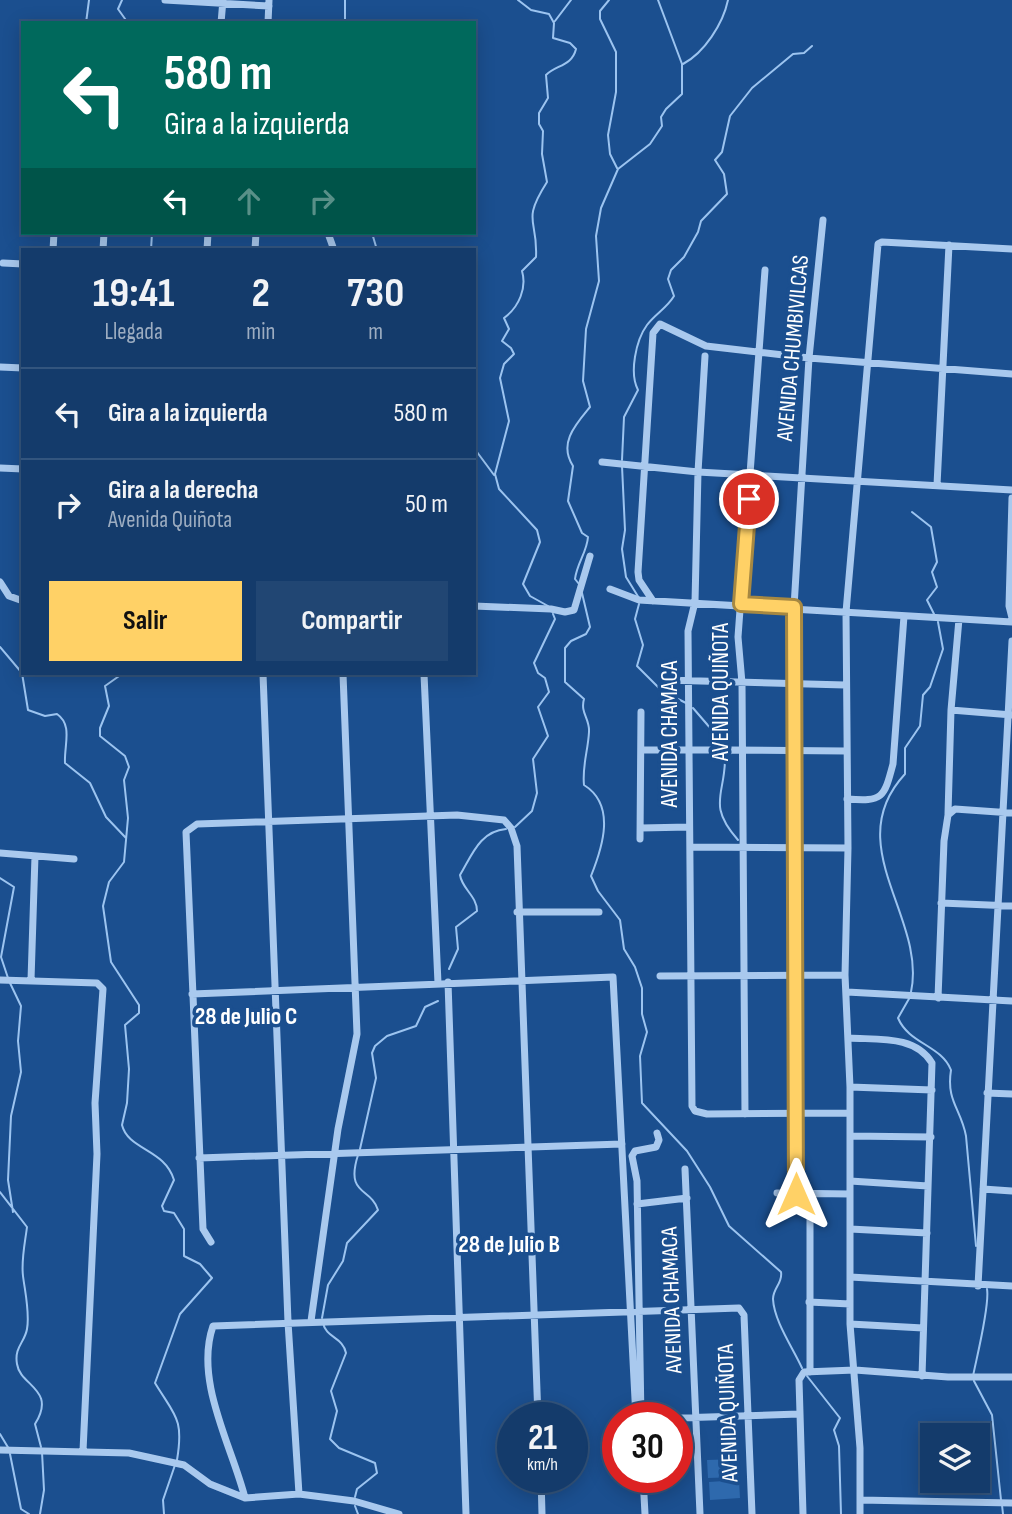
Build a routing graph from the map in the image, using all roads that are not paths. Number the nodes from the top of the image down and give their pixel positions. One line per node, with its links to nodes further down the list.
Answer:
1 (165, 0): 2 (street)
2 (223, 2): 3 (street); 4 (street)
3 (269, 3): 5 (street)
4 (221, 21)
5 (268, 21)
6 (823, 220): 16 (street, AVENIDA CHUMBIVILCAS)
7 (329, 236): 9 (street)
8 (949, 245): 10 (street); 17 (street); 20 (street)
9 (333, 248)
10 (1012, 249)
11 (3, 263): 12 (street)
12 (21, 264)
13 (765, 270): 14 (street, AVENIDA QUIÑOTA)
14 (759, 353): 16 (street); 24 (street); 27 (street, AVENIDA QUIÑOTA)
15 (705, 356): 26 (street, AVENIDA CHAMACA)
16 (809, 358): 17 (street); 28 (street, AVENIDA CHUMBIVILCAS)
17 (868, 363): 20 (street); 29 (street)
18 (0, 367): 19 (street)
19 (21, 368)
20 (943, 369): 21 (street); 30 (street)
21 (1012, 374)
22 (603, 462): 24 (street)
23 (0, 468): 25 (street)
24 (645, 468): 26 (street); 37 (street)
25 (21, 469)
26 (698, 472): 27 (street); 38 (street, AVENIDA CHAMACA)
27 (751, 473): 28 (street); 39 (street, AVENIDA QUIÑOTA)
28 (802, 476): 29 (street); 41 (street, AVENIDA CHUMBIVILCAS)
29 (857, 480): 30 (street); 42 (street)
30 (937, 485): 31 (street)
31 (1012, 490)
32 (1012, 498): 45 (street)
33 (590, 556): 40 (street)
34 (0, 582): 36 (street)
35 (611, 589): 37 (street)
36 (21, 600)
37 (653, 601): 38 (street)
38 (695, 602): 39 (street); 51 (street, AVENIDA CHAMACA)
39 (741, 604): 41 (street); 52 (street, AVENIDA QUIÑOTA)
40 (476, 606)
41 (794, 607): 42 (street); 53 (street, AVENIDA CHUMBIVILCAS)
42 (846, 612): 43 (street); 54 (street)
43 (904, 616): 44 (street); 63 (street)
44 (959, 619): 45 (street); 55 (street)
45 (1012, 620)
46 (1012, 640): 57 (street)
47 (262, 675): 68 (street)
48 (343, 675): 67 (street)
49 (424, 675): 66 (street)
50 (664, 680): 51 (street)
51 (689, 680): 52 (street); 59 (street, AVENIDA CHAMACA)
52 (742, 683): 53 (street); 60 (street, AVENIDA QUIÑOTA)
53 (795, 685): 54 (street); 61 (street, AVENIDA CHUMBIVILCAS)
54 (845, 685): 62 (street)
55 (951, 710): 57 (street); 65 (street)
56 (640, 712): 58 (street)
57 (1010, 715): 64 (street)
58 (641, 750): 59 (street); 70 (street)
59 (688, 750): 60 (street); 69 (street, AVENIDA CHAMACA)
60 (740, 750): 61 (street); 75 (street, AVENIDA QUIÑOTA)
61 (793, 751): 62 (street); 73 (street, AVENIDA CHUMBIVILCAS)
62 (846, 751): 63 (street)
63 (847, 799): 74 (street)
64 (1008, 812): 65 (street); 80 (street)
65 (948, 815): 79 (street)
66 (429, 819): 67 (street); 82 (street); 93 (street)
67 (349, 820): 68 (street); 94 (street)
68 (268, 822): 95 (street); 97 (street)
69 (690, 827): 70 (street); 72 (street, AVENIDA CHAMACA)
70 (641, 828): 71 (street)
71 (640, 839)
72 (690, 847): 75 (street); 87 (street, AVENIDA CHAMACA)
73 (796, 848): 74 (street); 75 (street); 84 (street, AVENIDA CHUMBIVILCAS)
74 (848, 848): 85 (street)
75 (744, 849): 88 (street, AVENIDA QUIÑOTA)
76 (0, 853): 77 (street)
77 (36, 856): 78 (street); 91 (street)
78 (74, 859)
79 (941, 903): 80 (street); 98 (street)
80 (998, 905): 81 (street); 99 (street)
81 (1012, 906)
82 (517, 912): 83 (street); 89 (street)
83 (599, 912)
84 (795, 975): 85 (street); 88 (street); 108 (street, AVENIDA CHUMBIVILCAS)
85 (845, 975): 96 (street)
86 (660, 976): 87 (street)
87 (691, 977): 88 (street); 107 (street, AVENIDA CHAMACA)
88 (744, 977): 107 (street, AVENIDA QUIÑOTA)
89 (521, 979): 92 (street); 112 (street); 113 (street)
90 (0, 980): 91 (street)
91 (31, 980): 158 (street)
92 (448, 982): 93 (street); 114 (street)
93 (438, 983): 94 (street)
94 (355, 986): 95 (street); 116 (street)
95 (275, 990): 97 (street); 115 (street)
96 (847, 992): 98 (street); 101 (street)
97 (192, 994): 117 (street)
98 (937, 998): 99 (street)
99 (992, 1000): 100 (street); 104 (street)
100 (1012, 1001)
101 (849, 1038): 102 (street); 103 (street)
102 (850, 1087): 103 (street); 106 (street)
103 (932, 1090): 111 (street)
104 (987, 1093): 105 (street); 121 (street)
105 (1012, 1094)
106 (849, 1113): 108 (street); 110 (street)
107 (745, 1114): 108 (street)
108 (796, 1114): 124 (street, AVENIDA CHUMBIVILCAS)
109 (657, 1133): 128 (street)
110 (850, 1136): 111 (street); 119 (street)
111 (931, 1137): 120 (street)
112 (622, 1144): 113 (street); 140 (street)
113 (528, 1147): 114 (street); 141 (street)
114 (452, 1150): 116 (street); 142 (street)
115 (281, 1155): 116 (street); 117 (street); 144 (street)
116 (335, 1155): 143 (street)
117 (199, 1158): 131 (street)
118 (685, 1169): 127 (street, AVENIDA CHAMACA)
119 (850, 1181): 120 (street); 126 (street)
120 (928, 1186): 130 (street)
121 (983, 1189): 122 (street); 134 (street)
122 (1012, 1191)
123 (777, 1193): 124 (street)
124 (796, 1194): 125 (street)
125 (810, 1194): 126 (street); 136 (street)
126 (850, 1194): 129 (street)
127 (687, 1198): 128 (street); 138 (street, AVENIDA CHAMACA)
128 (638, 1203): 139 (street)
129 (850, 1229): 130 (street); 132 (street)
130 (926, 1233): 133 (street)
131 (211, 1242)
132 (850, 1277): 133 (street); 137 (street)
133 (925, 1282): 134 (street); 146 (street)
134 (978, 1286): 135 (street)
135 (1012, 1286)
136 (809, 1303): 137 (street); 148 (street)
137 (850, 1304): 145 (street)
138 (692, 1309): 139 (street); 155 (street, AVENIDA QUIÑOTA); 156 (street, AVENIDA CHAMACA)
139 (641, 1311): 140 (street); 153 (street)
140 (629, 1312): 141 (street); 152 (street)
141 (534, 1317): 142 (street); 151 (street)
142 (460, 1320): 143 (street); 166 (street)
143 (312, 1321): 144 (street)
144 (288, 1322): 161 (street); 162 (street)
145 (850, 1324): 146 (street); 147 (street)
146 (923, 1328): 149 (street)
147 (855, 1370): 148 (street); 149 (street); 163 (street)
148 (810, 1372): 154 (street)
149 (922, 1376): 150 (street)
150 (1012, 1377)
151 (537, 1402)
152 (637, 1402)
153 (639, 1402)
154 (799, 1414): 155 (street); 171 (street)
155 (747, 1415): 156 (street); 170 (street, AVENIDA QUIÑOTA)
156 (696, 1418): 169 (street, AVENIDA CHAMACA)
157 (0, 1450): 158 (street)
158 (83, 1451): 162 (street)
159 (541, 1493): 167 (street)
160 (644, 1493): 168 (street)
161 (299, 1494): 162 (street); 165 (street)
162 (244, 1498)
163 (860, 1500): 164 (street); 172 (street)
164 (1012, 1503)
165 (399, 1514)
166 (466, 1514)
167 (542, 1514)
168 (645, 1514)
169 (699, 1514)
170 (752, 1514)
171 (803, 1514)
172 (860, 1514)

